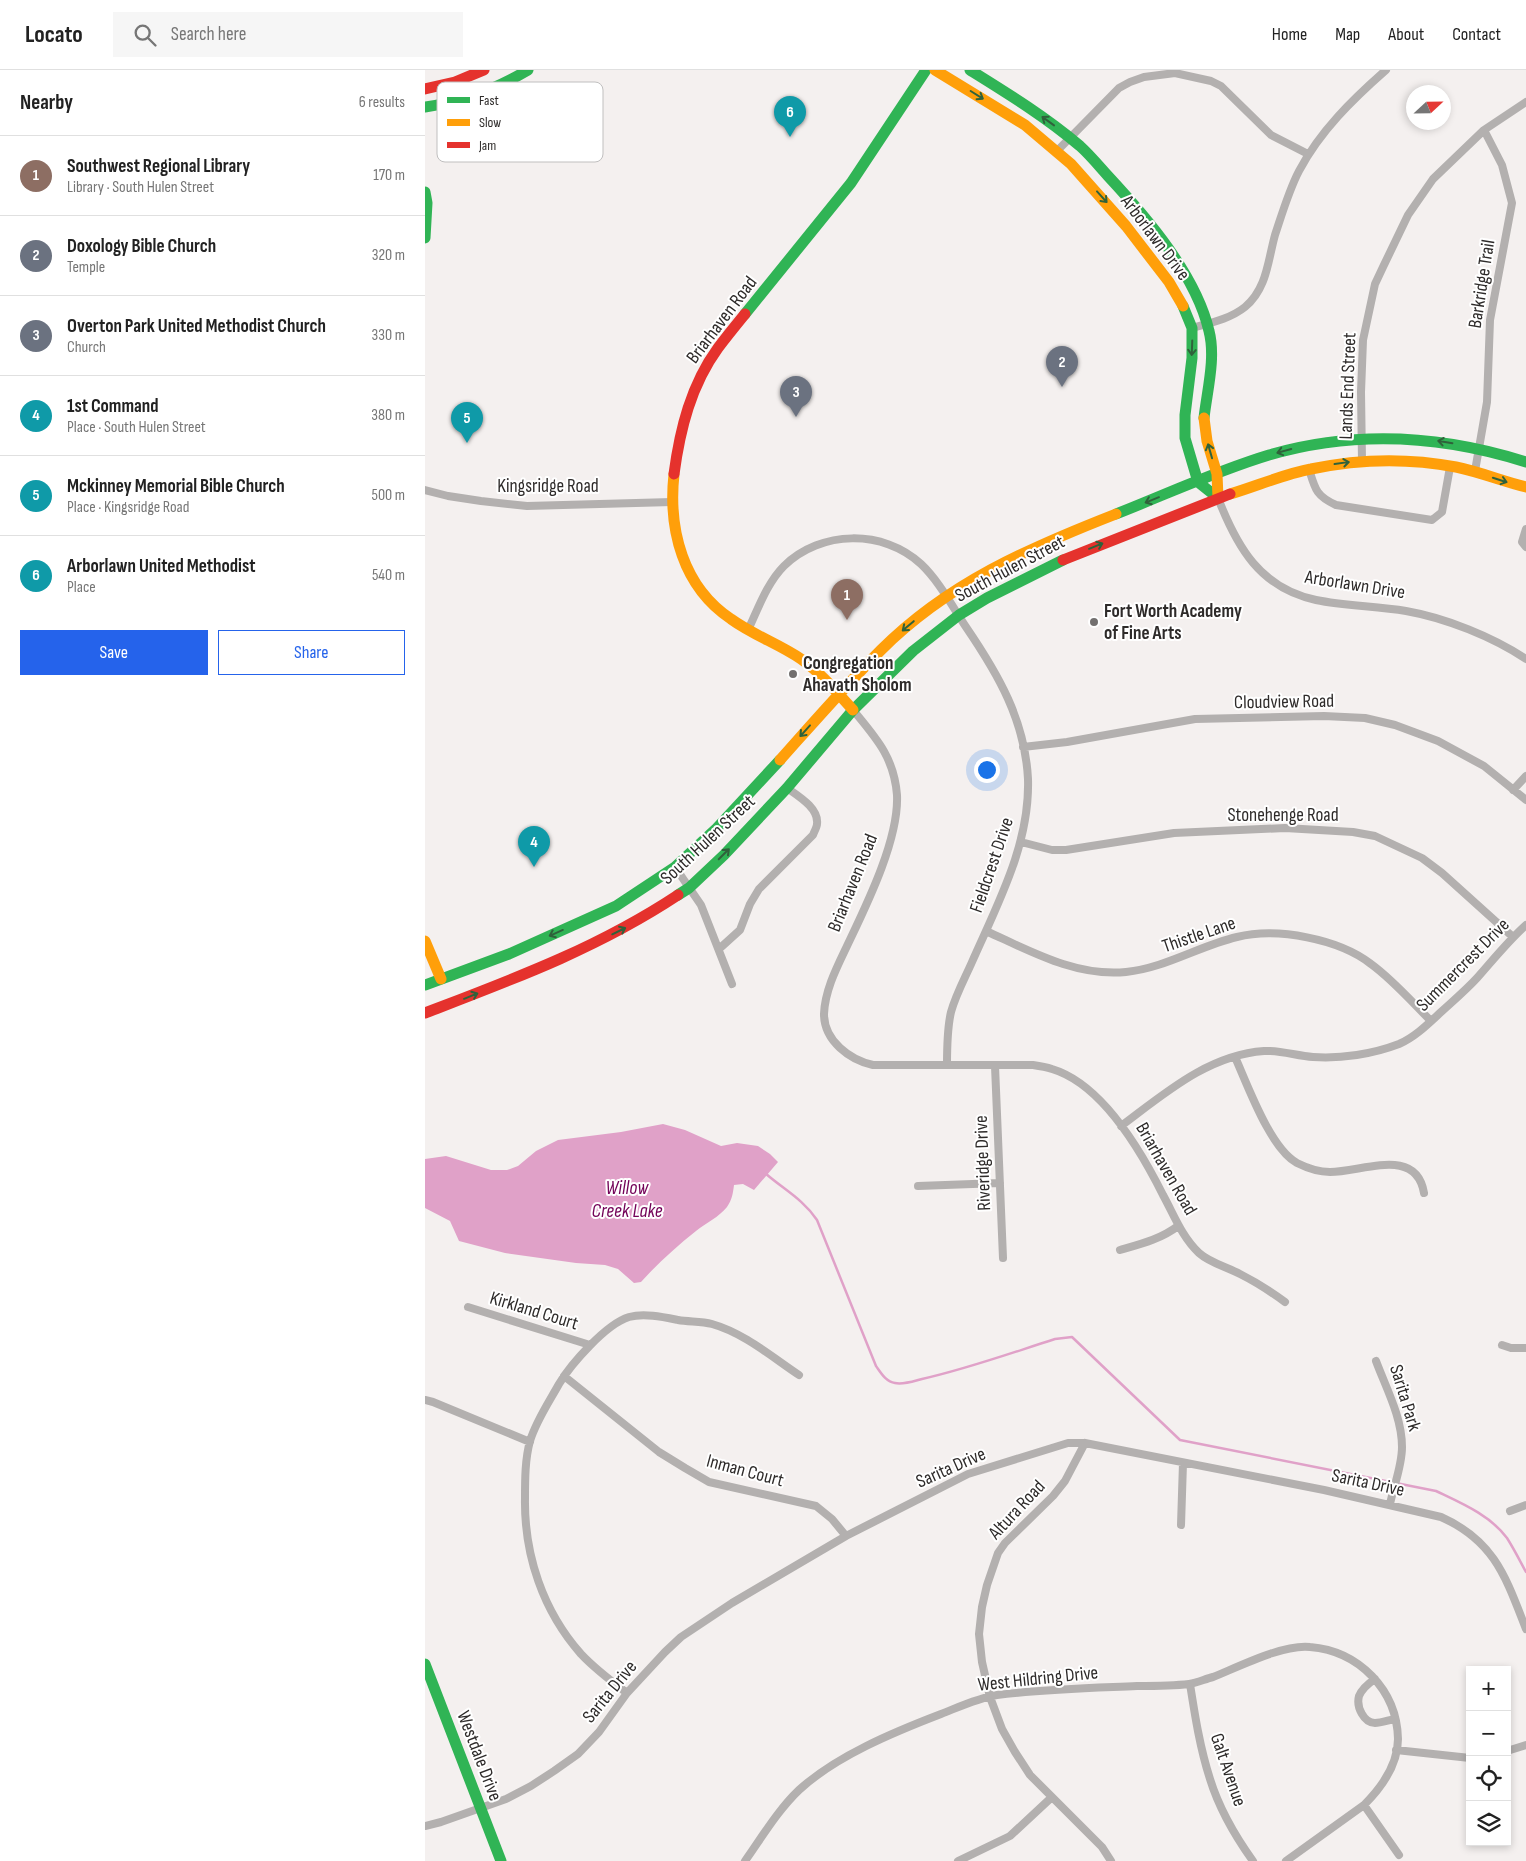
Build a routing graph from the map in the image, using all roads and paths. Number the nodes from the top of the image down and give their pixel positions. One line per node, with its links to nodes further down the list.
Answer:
1 (484, 70): 9 (main road)
2 (527, 70): 10 (main road)
3 (926, 70): 32 (main road, Briarhaven Road)
4 (935, 70): 14 (main road, Arborlawn Drive, one-way to 14)
5 (970, 70): 13 (main road, Arborlawn Drive, one-way to 5)
6 (1205, 70): 8 (street)
7 (1386, 70): 15 (street)
8 (1201, 78): 13 (street); 15 (street)
9 (459, 82)
10 (506, 82)
11 (1526, 102): 12 (street, Lands End Street)
12 (1485, 130): 20 (street, Lands End Street); 21 (street, Barkridge Trail)
13 (1070, 138): 14 (street); 18 (main road, Arborlawn Drive)
14 (1057, 151): 19 (main road, Arborlawn Drive, one-way to 19)
15 (1308, 154): 18 (street)
16 (425, 192): 17 (main road)
17 (425, 238)
18 (1208, 324): 19 (street); 27 (main road, Arborlawn Drive, one-way to 18)
19 (1192, 328): 28 (main road, Arborlawn Drive, one-way to 28)
20 (1363, 439): 21 (main road, South Hulen Street, one-way to 20); 22 (street, Lands End Street); 27 (main road, South Hulen Street, one-way to 27)
21 (1479, 449): 23 (main road, South Hulen Street); 26 (street, Barkridge Trail)
22 (1362, 461): 24 (main road, South Hulen Street); 25 (main road, South Hulen Street, one-way to 22)
23 (1526, 462)
24 (1450, 467): 25 (street); 26 (main road, South Hulen Street)
25 (1309, 469): 31 (main road, South Hulen Street)
26 (1475, 471): 29 (main road, South Hulen Street, one-way to 29)
27 (1217, 474): 28 (main road, South Hulen Street); 31 (main road, Arborlawn Drive)
28 (1198, 482): 31 (main road, Arborlawn Drive); 35 (main road, South Hulen Street, one-way to 35)
29 (1526, 487)
30 (425, 490): 32 (street, Kingsridge Road)
31 (1218, 498): 36 (main road, South Hulen Street, one-way to 31); 38 (street, Arborlawn Drive)
32 (672, 502): 37 (main road, Briarhaven Road)
33 (1526, 529): 34 (street)
34 (1526, 547)
35 (946, 597): 36 (street, Fieldcrest Drive); 37 (street, Fieldcrest Drive); 39 (main road, South Hulen Street, one-way to 39)
36 (959, 615): 40 (main road, South Hulen Street); 41 (street, Fieldcrest Drive)
37 (747, 630): 39 (main road, Briarhaven Road)
38 (1526, 659)
39 (838, 695): 40 (main road, Briarhaven Road); 47 (main road, South Hulen Street, one-way to 47)
40 (853, 710): 43 (main road, South Hulen Street); 60 (street, Briarhaven Road)
41 (1023, 747): 44 (street, Cloudview Road); 46 (street, Fieldcrest Drive)
42 (1526, 776): 44 (street)
43 (787, 788): 48 (main road, South Hulen Street, one-way to 43); 53 (street)
44 (1513, 790): 45 (street, Cloudview Road)
45 (1526, 800)
46 (1021, 842): 50 (street, Fieldcrest Drive); 51 (street, Stonehenge Road)
47 (675, 867): 48 (street); 54 (main road, South Hulen Street, one-way to 54)
48 (689, 888): 53 (street); 57 (main road, South Hulen Street, one-way to 48)
49 (1526, 925): 51 (street, Summercrest Drive)
50 (986, 931): 58 (street, Thistle Lane); 60 (street, Fieldcrest Drive)
51 (1513, 937): 58 (street, Summercrest Drive)
52 (425, 941): 54 (main road)
53 (719, 949): 55 (street)
54 (441, 979): 56 (main road, South Hulen Street)
55 (732, 984)
56 (425, 986)
57 (425, 1013)
58 (1431, 1022): 59 (street, Summercrest Drive)
59 (1235, 1057): 62 (street, Summercrest Drive); 65 (street)
60 (947, 1065): 61 (street, Briarhaven Road)
61 (995, 1066): 62 (street, Briarhaven Road); 63 (street, Riveridge Drive)
62 (1121, 1126): 66 (street, Briarhaven Road)
63 (1000, 1183): 64 (street); 68 (street, Riveridge Drive)
64 (918, 1186)
65 (1424, 1193)
66 (1178, 1226): 67 (street); 69 (street, Briarhaven Road)
67 (1119, 1250)
68 (1003, 1258)
69 (1285, 1302)
70 (468, 1307): 72 (street, Kirkland Court)
71 (1502, 1345): 73 (street)
72 (590, 1346): 75 (street); 76 (street)
73 (1526, 1348)
74 (1376, 1360): 81 (street, Sarita Park)
75 (799, 1375)
76 (564, 1376): 78 (street); 85 (street, Inman Court)
77 (425, 1400): 78 (street)
78 (530, 1442): 90 (street)
79 (1085, 1443): 80 (street, Sarita Drive); 85 (street, Sarita Drive); 91 (street, Altura Road)
80 (1183, 1463): 81 (street, Sarita Drive); 84 (street)
81 (1390, 1504): 86 (street, Sarita Drive)
82 (1526, 1505): 83 (street)
83 (1510, 1511)
84 (1181, 1525)
85 (846, 1536): 90 (street, Sarita Drive)
86 (1526, 1629)
87 (425, 1664): 99 (main road, Westdale Drive)
88 (1375, 1679): 89 (street, West Hildring Drive); 92 (street, West Hildring Drive); 92 (street)
89 (1190, 1684): 91 (street, West Hildring Drive); 106 (street, Galt Avenue)
90 (627, 1693): 99 (street, Sarita Drive)
91 (991, 1697): 97 (street, Altura Road); 103 (street, West Hildring Drive)
92 (1395, 1719): 94 (street, West Hildring Drive)
93 (1526, 1745): 95 (street)
94 (1396, 1750): 96 (street); 98 (street, West Hildring Drive)
95 (1511, 1750)
96 (1466, 1758)
97 (1052, 1797): 104 (street); 105 (street, Altura Road)
98 (1364, 1805): 101 (street); 107 (street, West Hildring Drive)
99 (480, 1809): 100 (street, Sarita Drive); 102 (main road, Westdale Drive)
100 (425, 1826)
101 (1399, 1855)
102 (501, 1861)
103 (745, 1861)
104 (958, 1861)
105 (1111, 1861)
106 (1253, 1861)
107 (1286, 1861)

